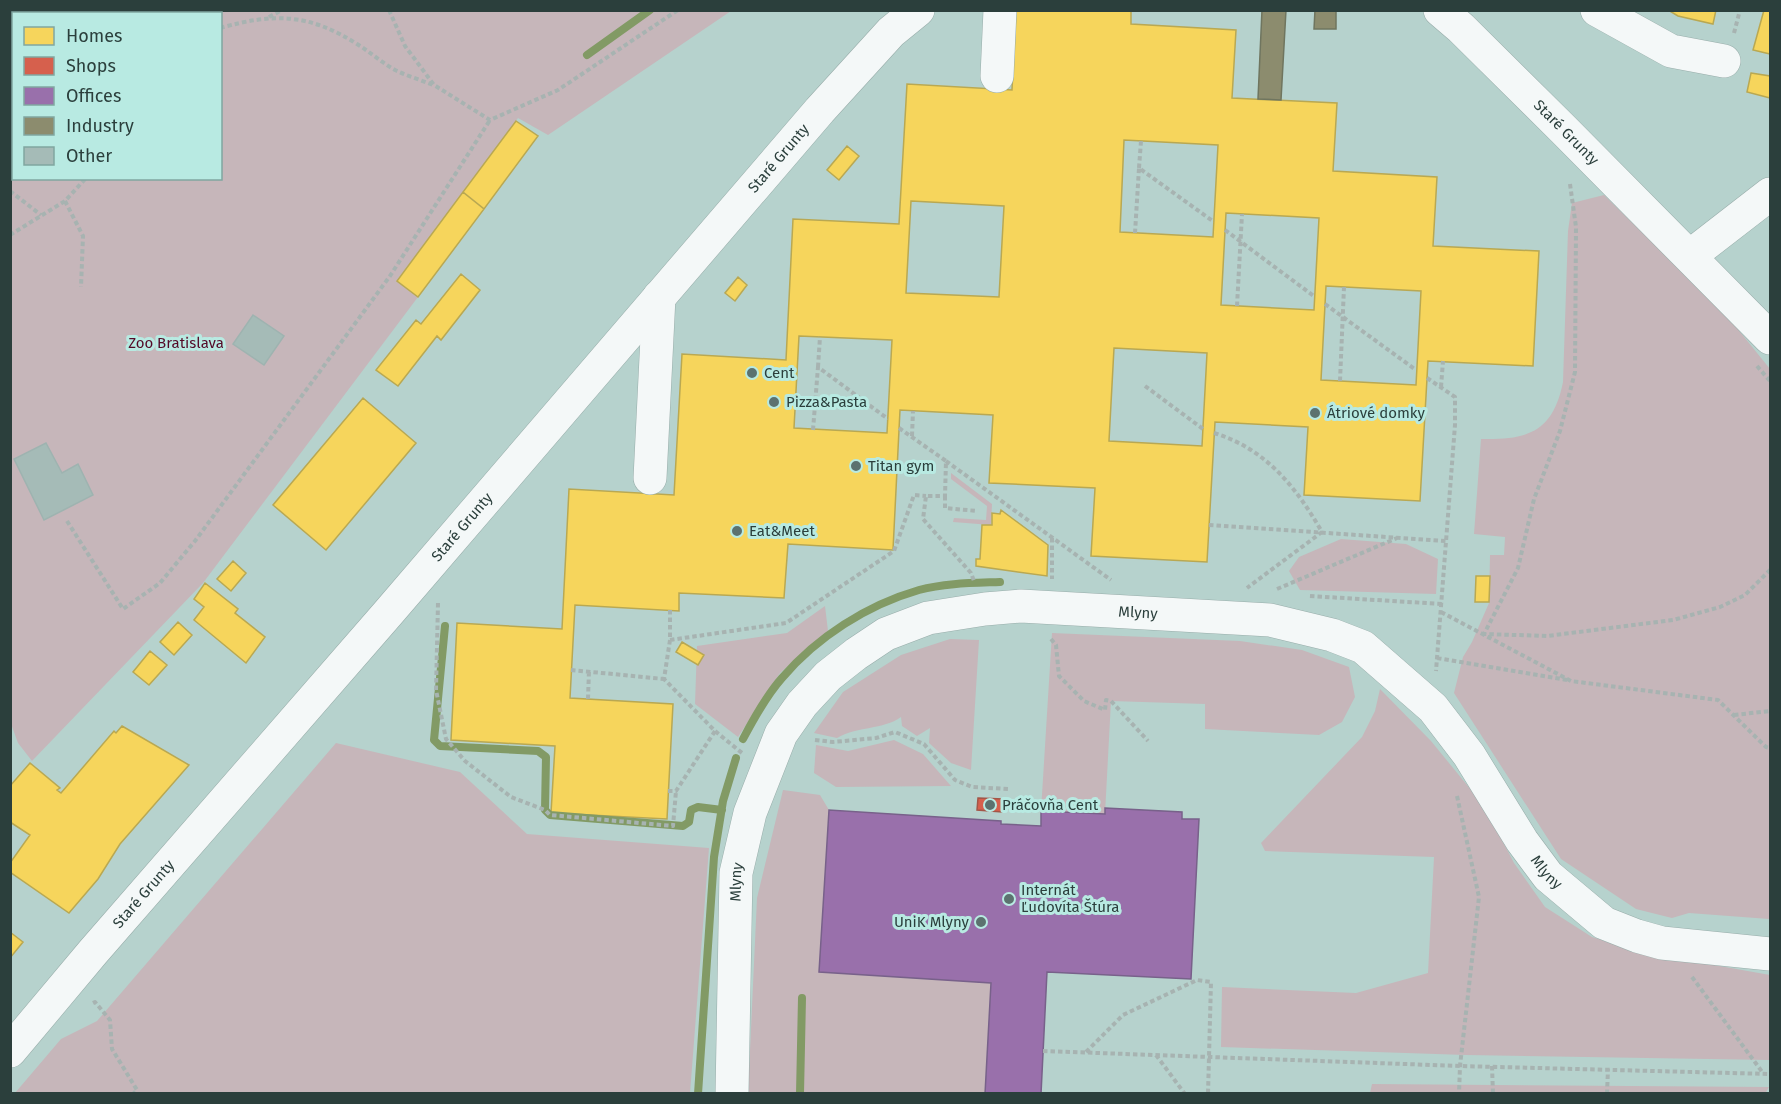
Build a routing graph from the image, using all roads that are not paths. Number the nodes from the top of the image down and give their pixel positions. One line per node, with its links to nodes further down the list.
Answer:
1 (918, 10): 9 (street, Staré Grunty)
2 (1000, 10): 6 (street)
3 (1598, 10): 5 (street)
4 (1456, 16): 8 (street, Staré Grunty)
5 (1724, 61)
6 (997, 76)
7 (1770, 194): 8 (street)
8 (1690, 256): 10 (street, Staré Grunty)
9 (659, 297): 11 (street); 13 (street, Staré Grunty)
10 (1770, 338)
11 (650, 478)
12 (1770, 954): 14 (street, Mlyny)
13 (10, 1051)
14 (732, 1094)

